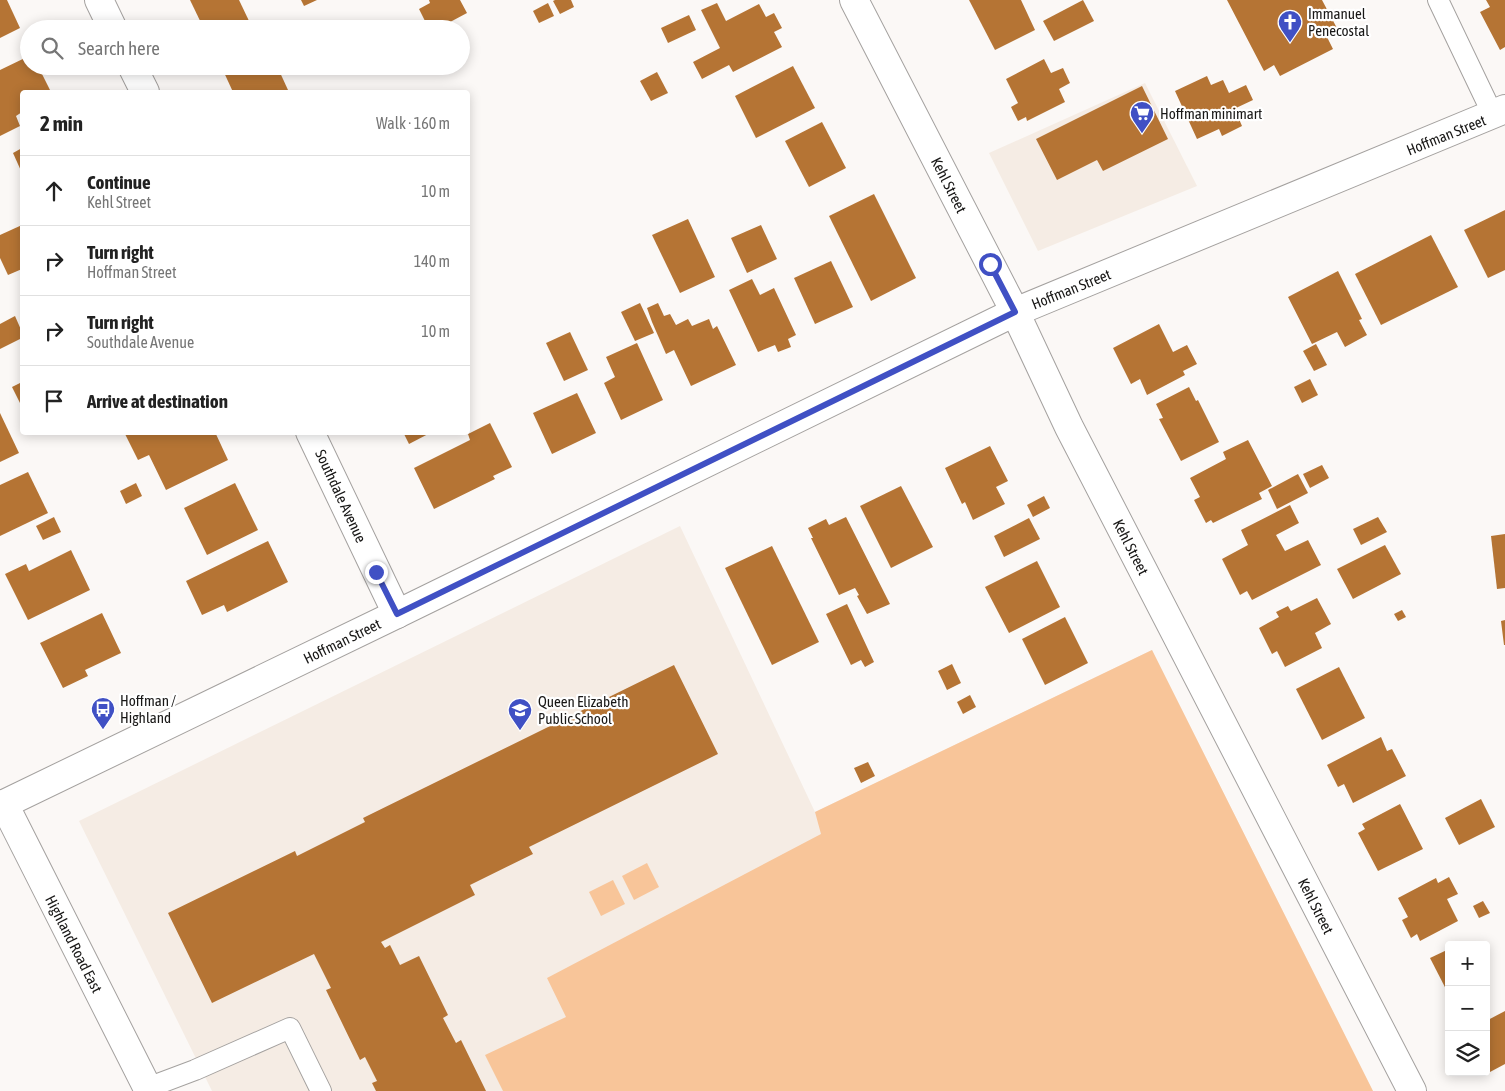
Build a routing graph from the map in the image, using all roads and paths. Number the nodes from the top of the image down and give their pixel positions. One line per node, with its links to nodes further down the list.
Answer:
1 (99, 0): 4 (street)
2 (854, 0): 8 (street, Kehl Street)
3 (1438, 0): 7 (lane)
4 (109, 20)
5 (136, 75): 6 (street)
6 (144, 90)
7 (1499, 112): 8 (street, Hoffman Street)
8 (1015, 312): 10 (street, Hoffman Street); 14 (street, Kehl Street)
9 (311, 435): 10 (street, Southdale Avenue)
10 (397, 614): 11 (street, Hoffman Street)
11 (1, 802): 12 (street, Highland Road East)
12 (148, 1089): 13 (lane)
13 (321, 1091)
14 (1412, 1091)

